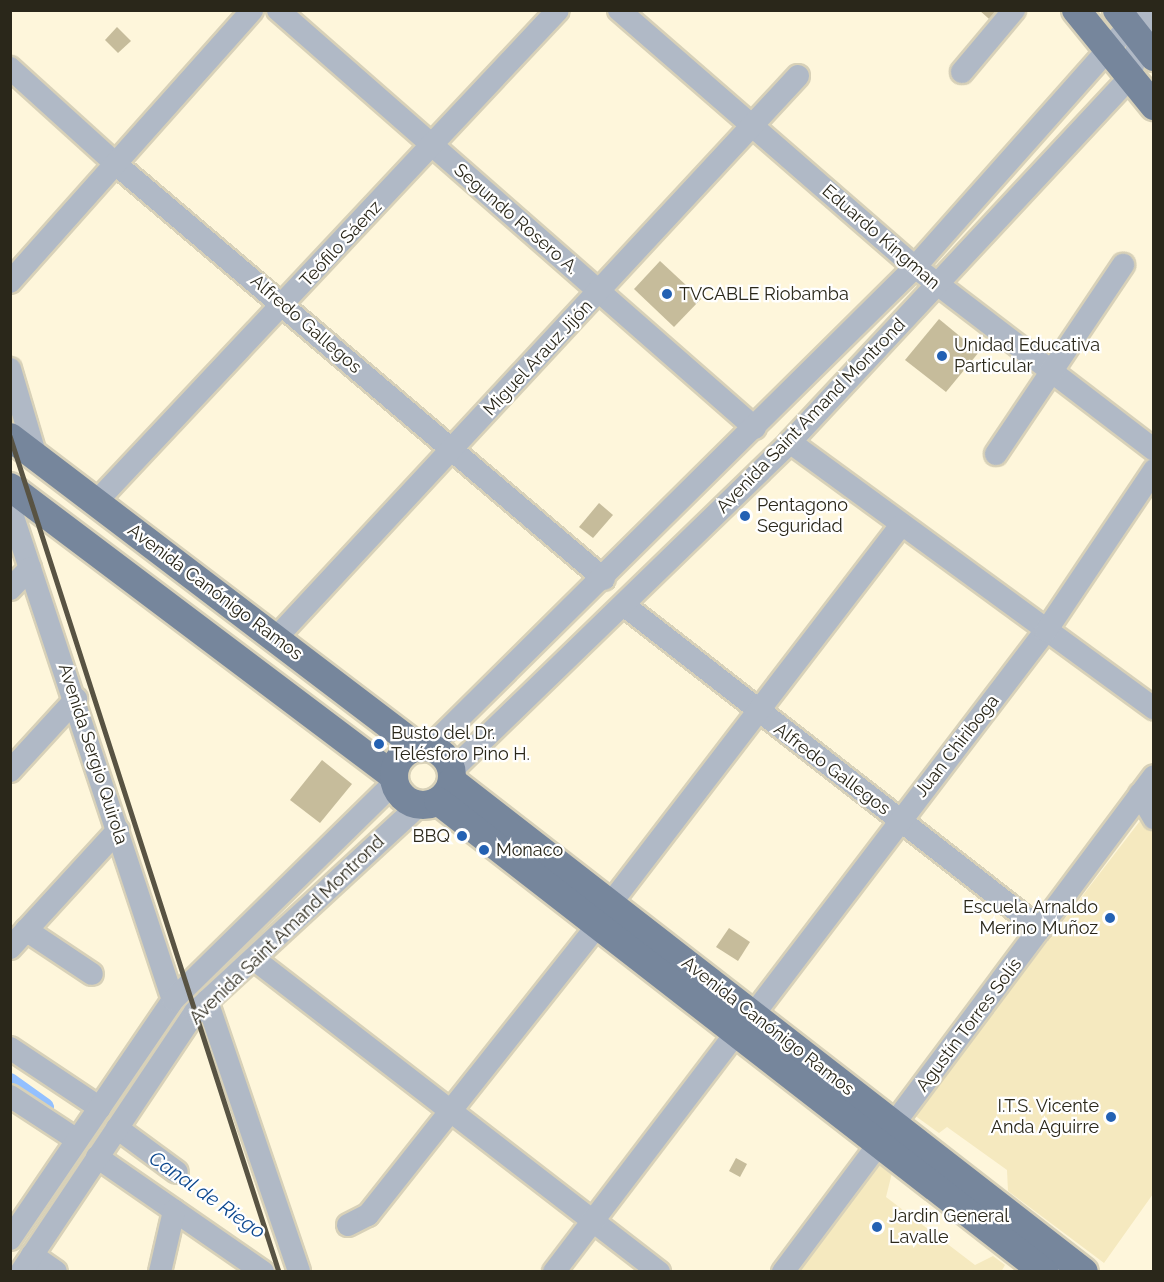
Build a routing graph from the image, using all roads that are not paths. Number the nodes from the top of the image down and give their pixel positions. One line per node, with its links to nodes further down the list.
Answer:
1 (252, 10): 16 (street)
2 (278, 10): 15 (street, Segundo Rosero A.)
3 (558, 10): 15 (street, Teófilo Sáenz)
4 (619, 10): 14 (street, Eduardo Kingman)
5 (1014, 10): 10 (street)
6 (1077, 10): 8 (main road)
7 (1138, 26): 8 (street, Avenida Saint Amand Montrond); 12 (street, Avenida Saint Amand Montrond)
8 (1109, 50): 12 (main road); 18 (street, Avenida Saint Amand Montrond)
9 (10, 68): 16 (street, Alfredo Gallegos)
10 (962, 72)
11 (798, 76): 14 (street, Miguel Arauz Jijón)
12 (1130, 78): 13 (main road); 20 (street, Avenida Saint Amand Montrond)
13 (1154, 106)
14 (753, 126): 18 (street, Eduardo Kingman); 21 (street, Miguel Arauz Jijón)
15 (433, 146): 21 (street, Segundo Rosero A.); 22 (street, Teófilo Sáenz)
16 (117, 165): 19 (street); 22 (street, Alfredo Gallegos)
17 (1123, 265): 24 (street)
18 (915, 267): 20 (street, Eduardo Kingman); 25 (street, Avenida Saint Amand Montrond)
19 (10, 282)
20 (937, 285): 24 (street, Eduardo Kingman); 27 (street, Avenida Saint Amand Montrond)
21 (600, 292): 25 (street, Segundo Rosero A.); 28 (street, Miguel Arauz Jijón)
22 (284, 305): 28 (street, Alfredo Gallegos); 34 (street, Teófilo Sáenz)
23 (10, 369): 31 (street)
24 (1050, 374): 29 (street, Eduardo Kingman); 30 (street)
25 (755, 428): 38 (street, Avenida Saint Amand Montrond)
26 (10, 437): 31 (main road, Avenida Canónigo Ramos)
27 (790, 442): 36 (street); 40 (street, Avenida Saint Amand Montrond)
28 (453, 450): 38 (street, Alfredo Gallegos); 42 (street, Miguel Arauz Jijón)
29 (1154, 450)
30 (996, 454)
31 (36, 457): 34 (main road, Avenida Canónigo Ramos)
32 (1154, 470): 41 (street, Juan Chiriboga)
33 (10, 487): 48 (main road, Avenida Canónigo Ramos)
34 (97, 501): 42 (main road, Avenida Canónigo Ramos)
35 (10, 508): 37 (street, Avenida Sergio Quirola)
36 (900, 526): 41 (street); 45 (street)
37 (30, 568): 39 (street); 43 (street, Avenida Sergio Quirola)
38 (604, 579): 46 (street, Avenida Saint Amand Montrond)
39 (10, 589)
40 (625, 606): 45 (street, Alfredo Gallegos); 50 (street, Avenida Saint Amand Montrond)
41 (1046, 631): 44 (street); 52 (street, Juan Chiriboga)
42 (276, 638): 46 (main road, Avenida Canónigo Ramos)
43 (76, 699): 47 (street); 53 (street, Avenida Sergio Quirola)
44 (1154, 708)
45 (757, 712): 52 (street, Alfredo Gallegos); 54 (street)
46 (424, 748): 48 (main road); 50 (main road, Avenida Canónigo Ramos)
47 (10, 771)
48 (394, 779): 50 (main road, Avenida Canónigo Ramos); 60 (street, Avenida Saint Amand Montrond)
49 (1147, 785): 51 (street); 55 (street, Agustín Torres Solís)
50 (440, 789): 54 (main road, Avenida Canónigo Ramos); 58 (street, Avenida Saint Amand Montrond)
51 (1154, 818)
52 (900, 820): 55 (street, Alfredo Gallegos); 62 (street, Juan Chiriboga)
53 (118, 830): 56 (street); 60 (street, Avenida Sergio Quirola)
54 (605, 914): 62 (main road, Avenida Canónigo Ramos); 66 (street)
55 (1040, 929): 68 (street, Agustín Torres Solís)
56 (26, 930): 57 (street); 59 (street)
57 (10, 948)
58 (254, 958): 61 (street, Avenida Saint Amand Montrond); 66 (street)
59 (92, 974)
60 (173, 1000): 65 (street, Avenida Saint Amand Montrond)
61 (207, 1001): 67 (street, Avenida Saint Amand Montrond); 80 (street)
62 (745, 1024): 68 (main road, Avenida Canónigo Ramos); 73 (street, Juan Chiriboga)
63 (10, 1048): 65 (street)
64 (10, 1096): 69 (street)
65 (100, 1108): 69 (street, Avenida Saint Amand Montrond)
66 (450, 1113): 73 (street); 74 (street)
67 (117, 1128): 70 (street, Avenida Saint Amand Montrond); 71 (street)
68 (888, 1134): 83 (street, Agustín Torres Solís); 84 (main road, Avenida Canónigo Ramos); 85 (main road, Avenida Canónigo Ramos)
69 (77, 1140): 75 (street, Avenida Saint Amand Montrond)
70 (97, 1157): 72 (street); 76 (street, Avenida Saint Amand Montrond)
71 (177, 1172)
72 (174, 1211): 78 (street); 79 (street)
73 (592, 1222): 81 (street, Juan Chiriboga); 82 (street)
74 (348, 1225)
75 (10, 1239)
76 (27, 1263): 77 (street)
77 (56, 1272)
78 (160, 1272)
79 (263, 1272)
80 (298, 1272)
81 (554, 1272)
82 (659, 1272)
83 (783, 1272)
84 (1044, 1272)
85 (1084, 1272)

